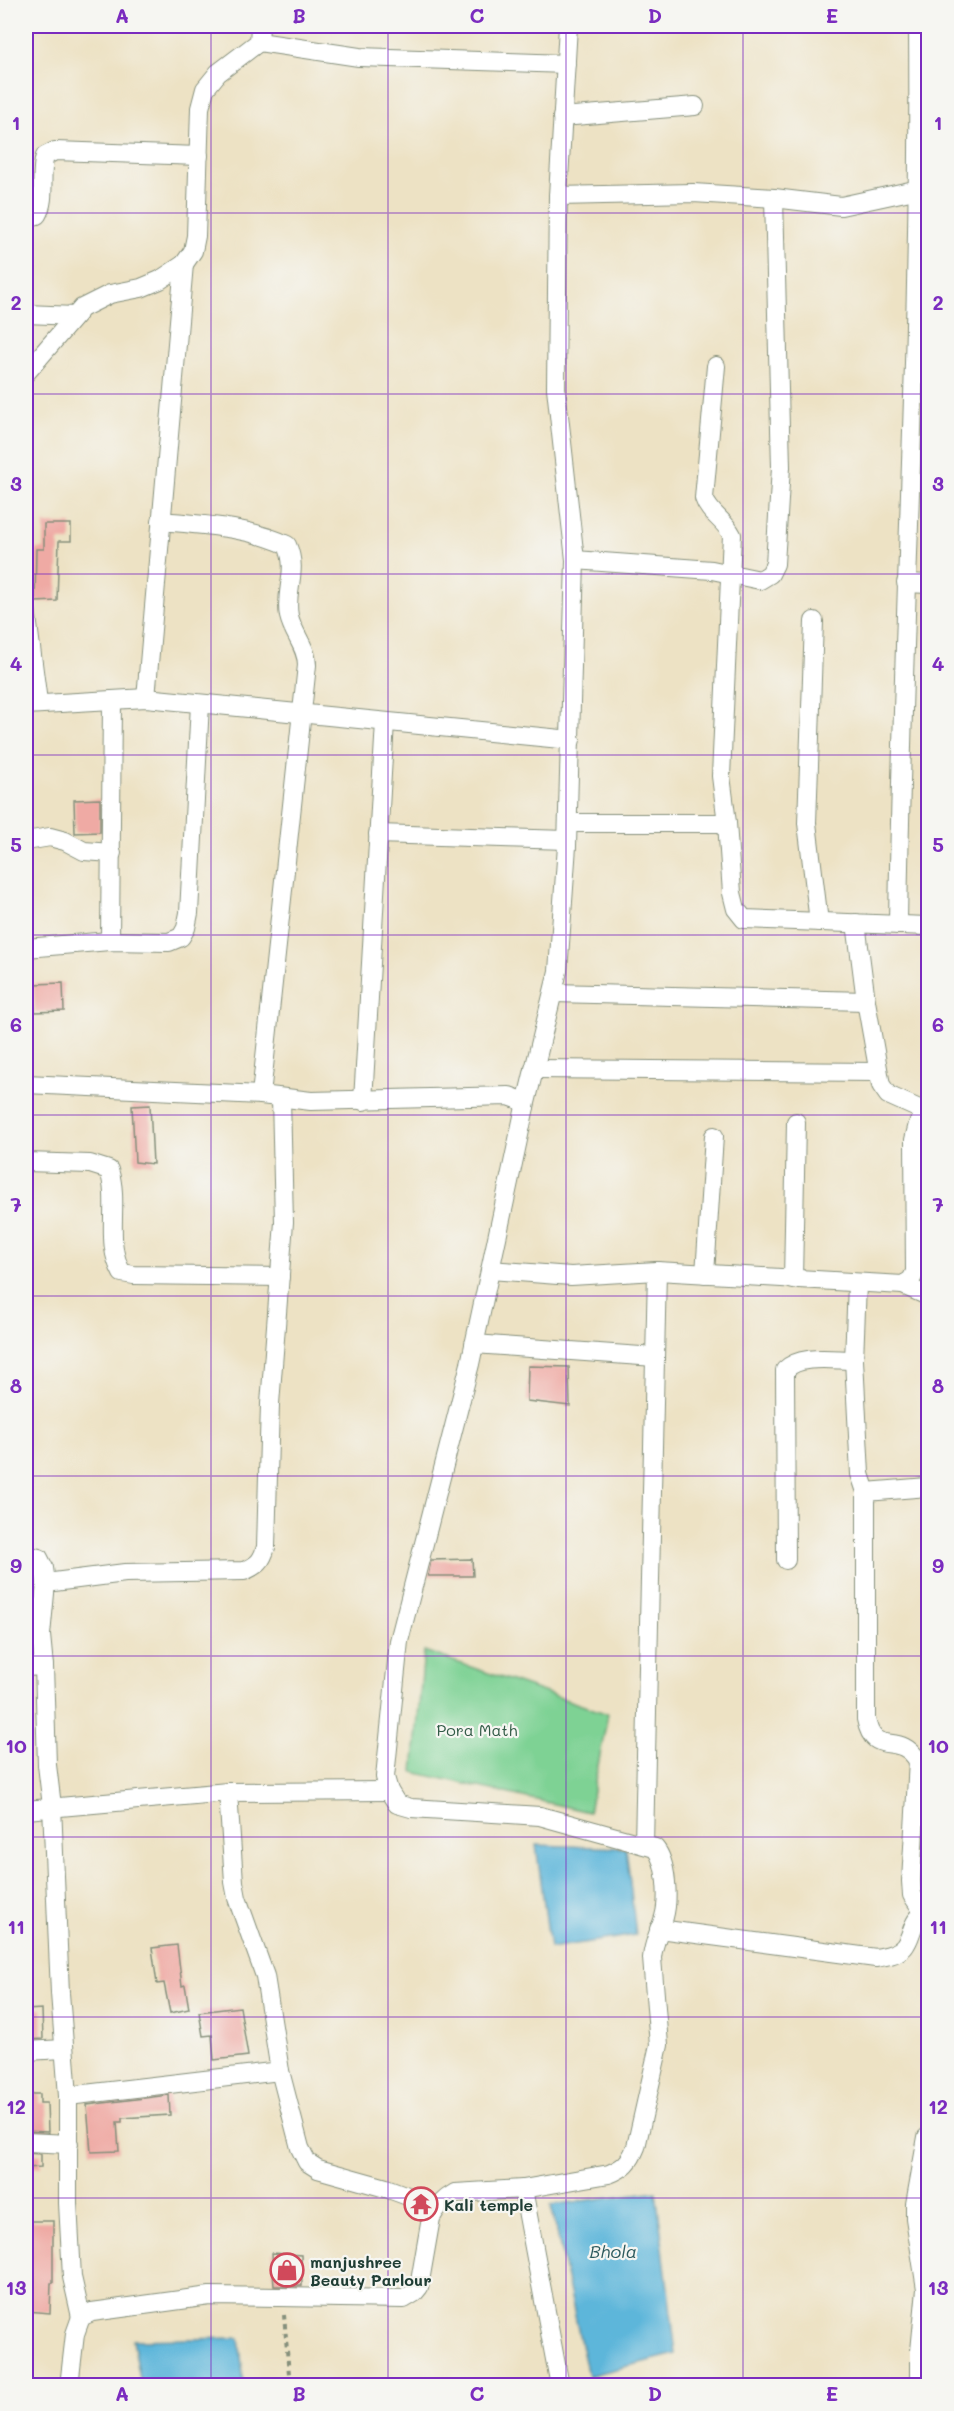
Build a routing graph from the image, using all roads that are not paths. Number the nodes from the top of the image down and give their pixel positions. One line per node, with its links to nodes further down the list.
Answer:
1 (568, 26): 4 (street)
2 (918, 26): 8 (street)
3 (259, 34): 4 (street); 7 (street)
4 (566, 64): 6 (street)
5 (695, 106): 6 (street)
6 (562, 117): 10 (street)
7 (199, 156): 12 (street); 13 (street)
8 (924, 162): 9 (street)
9 (919, 189): 11 (street); 14 (street)
10 (558, 195): 11 (street); 21 (street)
11 (774, 198): 22 (street)
12 (26, 218)
13 (184, 264): 16 (street); 20 (street)
14 (922, 307): 19 (street)
15 (26, 314): 16 (street)
16 (75, 316): 18 (street)
17 (716, 366): 22 (street)
18 (26, 373)
19 (920, 405): 23 (street)
20 (161, 521): 27 (street); 31 (street)
21 (575, 560): 22 (street); 33 (street)
22 (731, 573): 34 (street)
23 (906, 583): 24 (street); 41 (street)
24 (928, 584)
25 (26, 609): 29 (street)
26 (814, 621): 39 (street)
27 (146, 699): 28 (street); 30 (street)
28 (112, 700): 29 (street); 38 (street)
29 (32, 704)
30 (200, 704): 31 (street); 43 (street)
31 (301, 715): 32 (street); 50 (street)
32 (385, 722): 33 (street); 36 (street)
33 (571, 740): 35 (street)
34 (727, 823): 35 (street); 39 (street)
35 (568, 831): 36 (street); 45 (street)
36 (378, 834): 52 (street)
37 (26, 841): 38 (street)
38 (112, 853): 43 (street)
39 (819, 922): 40 (street)
40 (856, 923): 41 (street); 46 (street)
41 (898, 925): 42 (street)
42 (928, 926)
43 (110, 941): 44 (street)
44 (26, 948)
45 (554, 993): 46 (street); 47 (street)
46 (866, 1001): 48 (street)
47 (534, 1069): 48 (street); 53 (street)
48 (878, 1072): 54 (street)
49 (26, 1084): 50 (street)
50 (261, 1095): 51 (street)
51 (281, 1098): 52 (street); 61 (street)
52 (363, 1101): 53 (street)
53 (525, 1107): 58 (street)
54 (928, 1113): 64 (street)
55 (796, 1122): 62 (street)
56 (714, 1136): 60 (street)
57 (26, 1162): 61 (street)
58 (489, 1270): 59 (street); 66 (street)
59 (657, 1271): 60 (street); 67 (street)
60 (705, 1274): 62 (street)
61 (280, 1277): 73 (street)
62 (793, 1280): 63 (street)
63 (857, 1284): 64 (street); 68 (street)
64 (903, 1285): 65 (street)
65 (928, 1296)
66 (474, 1344): 67 (street); 76 (street)
67 (655, 1357): 80 (street)
68 (854, 1360): 70 (street); 72 (street)
69 (928, 1487): 70 (street)
70 (866, 1492): 81 (street)
71 (26, 1555): 73 (street)
72 (786, 1560)
73 (46, 1583): 74 (street)
74 (44, 1666): 75 (street); 78 (street)
75 (26, 1667)
76 (388, 1791): 77 (street); 80 (street)
77 (228, 1792): 78 (street); 85 (street)
78 (52, 1806): 79 (street); 83 (street)
79 (26, 1810)
80 (644, 1844): 82 (street)
81 (926, 1912): 82 (street)
82 (659, 1929): 90 (street)
83 (64, 2049): 84 (street); 86 (street)
84 (26, 2051)
85 (280, 2071): 86 (street); 91 (street)
86 (68, 2096): 89 (street)
87 (927, 2137): 95 (street)
88 (26, 2142): 89 (street)
89 (69, 2144): 92 (street)
90 (523, 2189): 91 (street); 94 (street)
91 (437, 2207): 92 (street)
92 (81, 2317): 93 (street)
93 (69, 2385)
94 (560, 2385)
95 (920, 2385)

